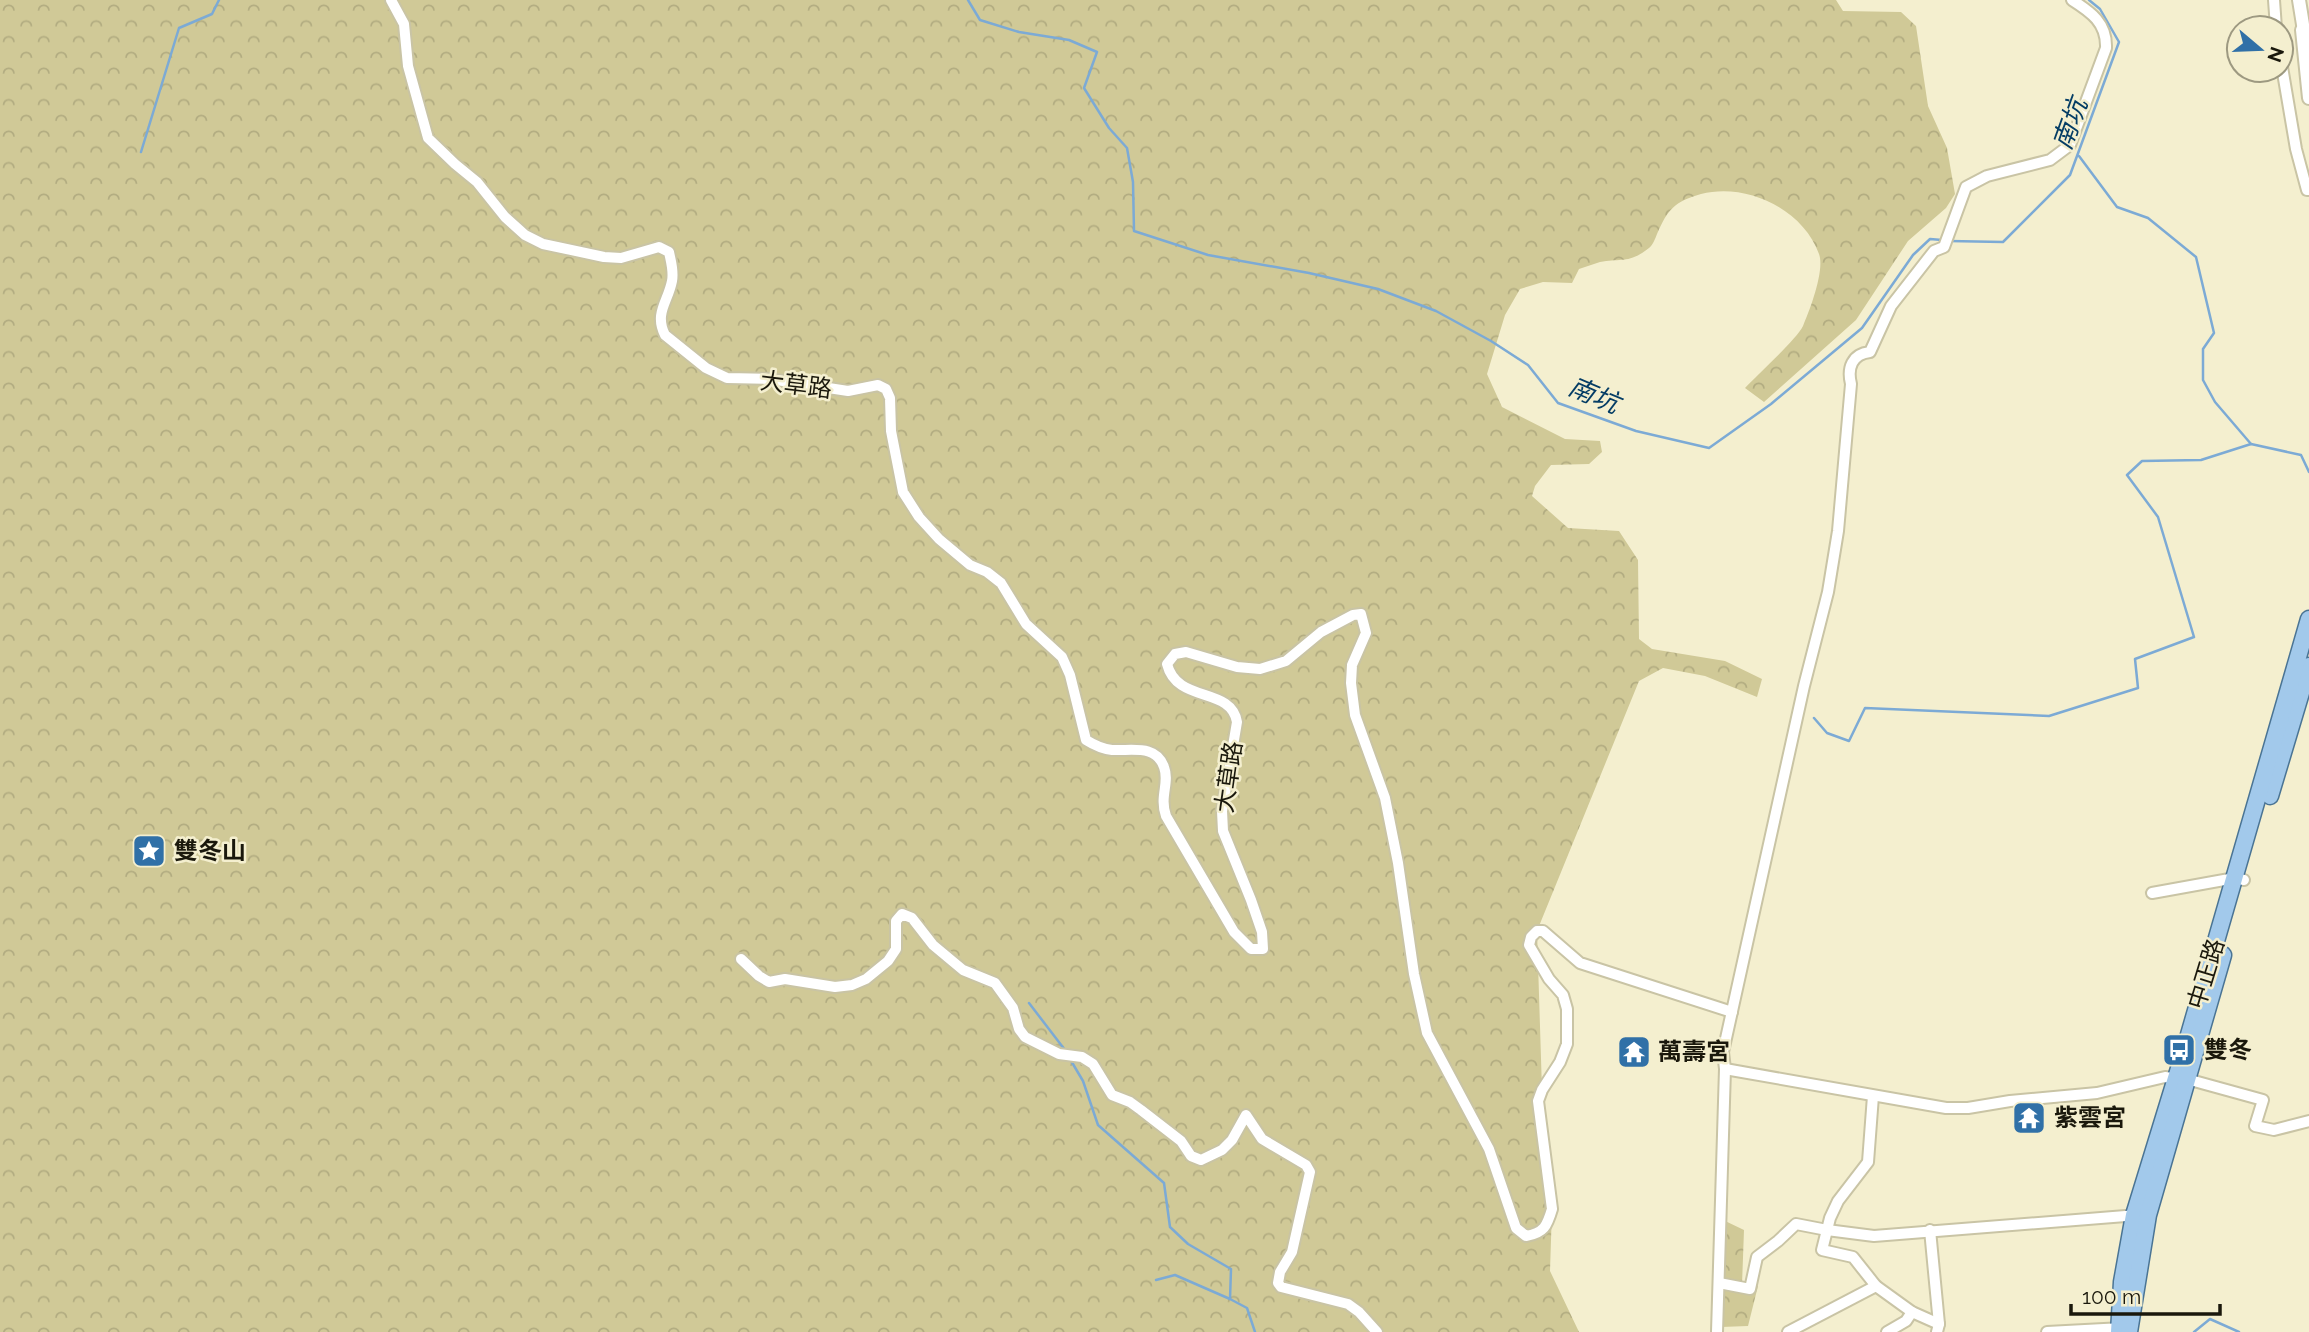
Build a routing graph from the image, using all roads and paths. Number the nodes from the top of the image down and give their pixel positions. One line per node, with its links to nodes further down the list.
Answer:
1 (391, 0): 14 (street, 大草路)
2 (2072, 0): 14 (street)
3 (2299, 0): 4 (street)
4 (2302, 30): 5 (street); 7 (street)
5 (2309, 48)
6 (2285, 84): 8 (street)
7 (2309, 98)
8 (2309, 190)
9 (2309, 619): 11 (main road, 中正路)
10 (2309, 666): 11 (main road, 中正路)
11 (2239, 879): 12 (street); 16 (main road, 中正路)
12 (2152, 893)
13 (741, 959): 27 (street)
14 (1732, 1012): 15 (street)
15 (1725, 1069): 17 (street); 22 (street)
16 (2181, 1080): 17 (street); 18 (street); 19 (main road, 中正路)
17 (1872, 1096): 20 (street)
18 (2309, 1121)
19 (2141, 1215): 21 (street); 26 (main road, 中正路)
20 (1827, 1230): 21 (street); 22 (street); 23 (street)
21 (1930, 1230): 25 (street)
22 (1719, 1283): 28 (street)
23 (1876, 1286): 24 (street); 29 (street)
24 (1912, 1312): 25 (street); 30 (street)
25 (1938, 1328)
26 (2124, 1330): 31 (street)
27 (1377, 1332)
28 (1717, 1332)
29 (1788, 1332)
30 (1887, 1332)
31 (2046, 1332)

